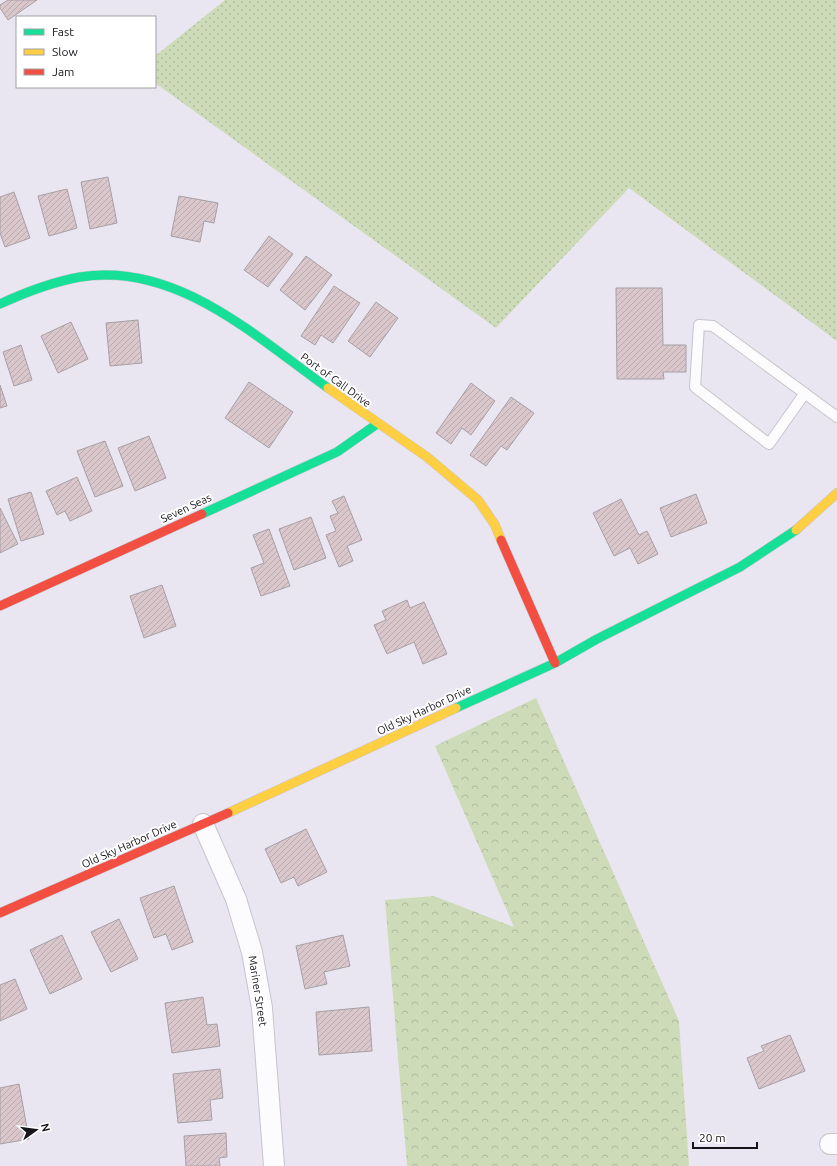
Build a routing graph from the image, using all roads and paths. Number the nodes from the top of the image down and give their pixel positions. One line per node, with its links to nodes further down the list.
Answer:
1 (0, 304): 4 (street, Port of Call Drive)
2 (805, 393): 2 (lane); 3 (lane)
3 (837, 417)
4 (377, 424): 6 (street, Seven Seas); 7 (street, Port of Call Drive)
5 (834, 500): 7 (street, Old Sky Harbor Drive)
6 (0, 606)
7 (555, 663): 8 (street, Old Sky Harbor Drive)
8 (203, 824): 9 (street, Old Sky Harbor Drive); 10 (street, Mariner Street)
9 (0, 914)
10 (274, 1166)

